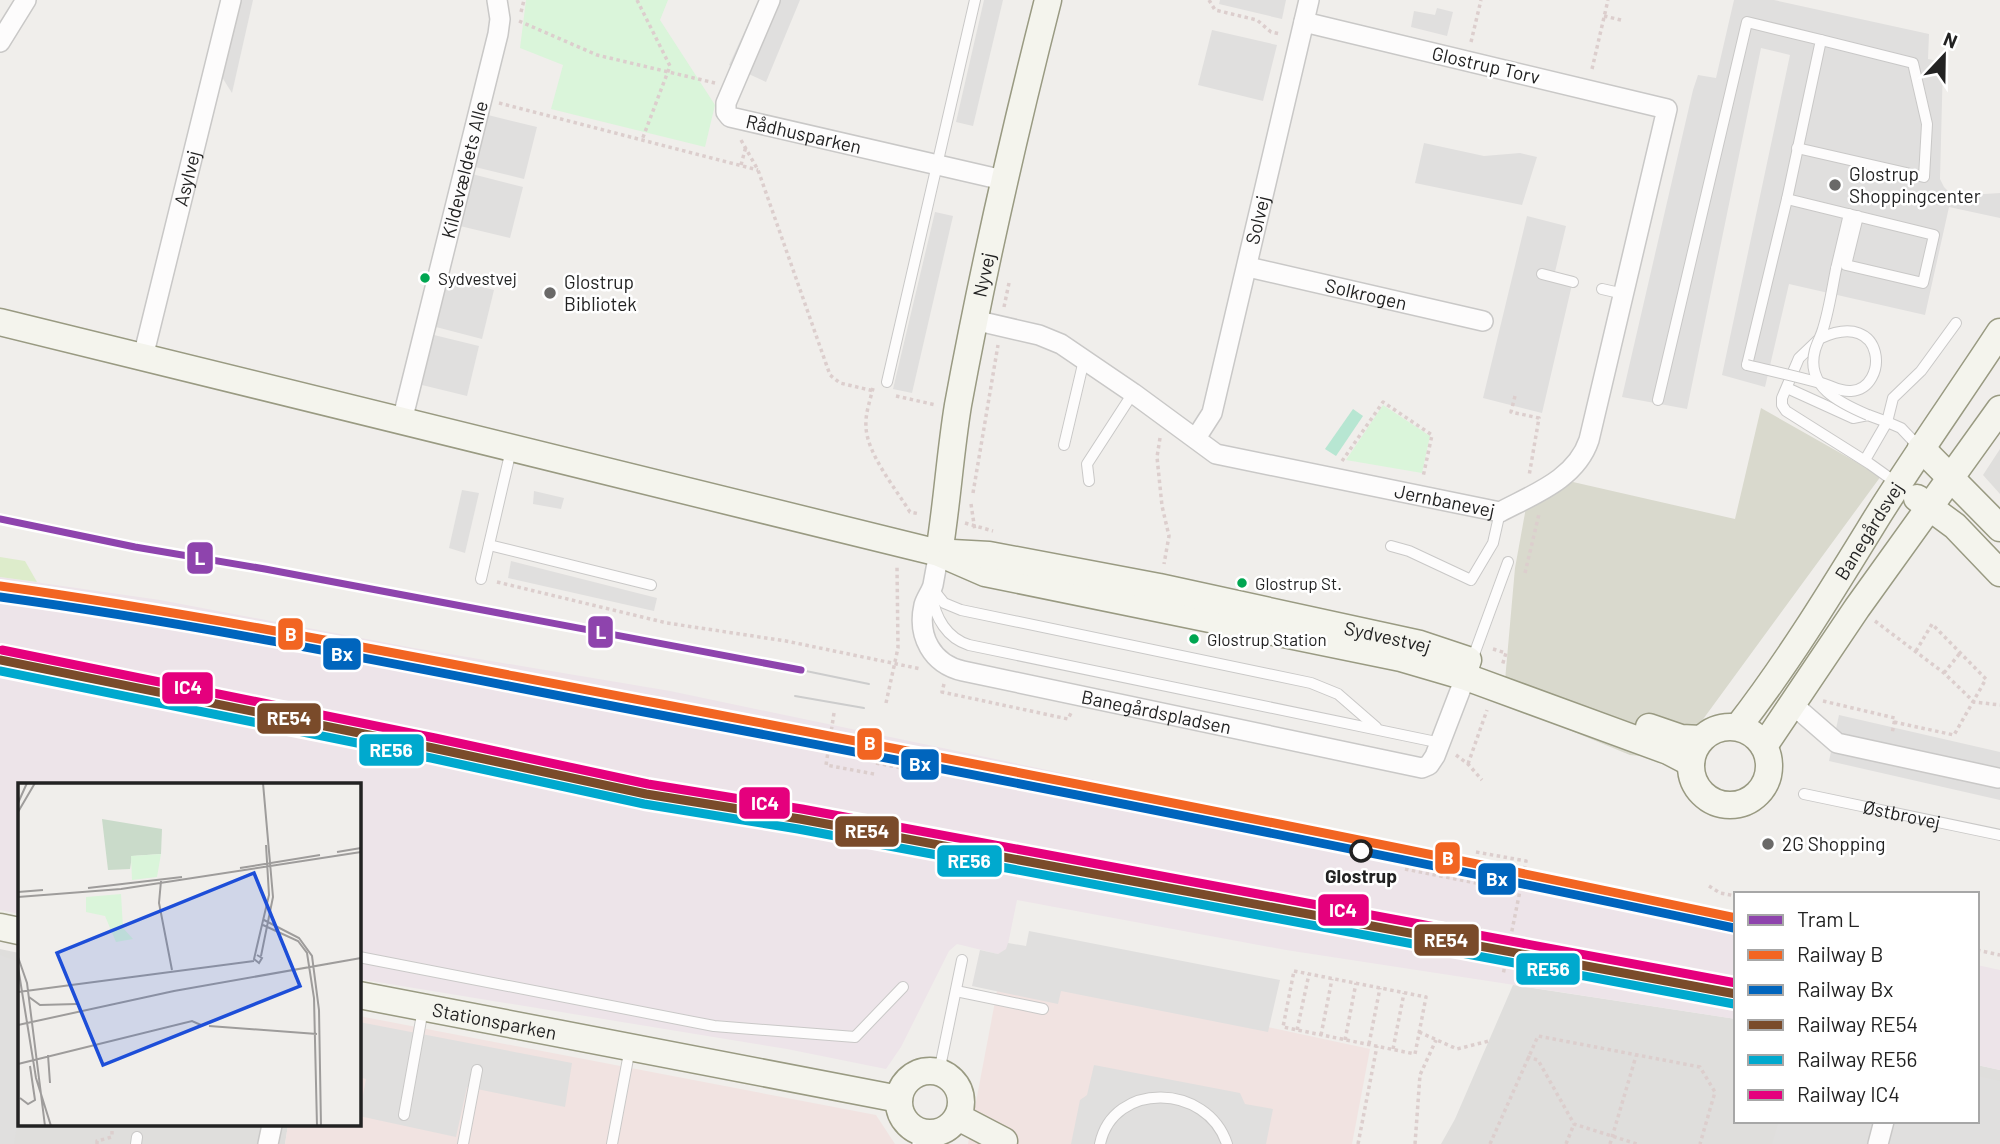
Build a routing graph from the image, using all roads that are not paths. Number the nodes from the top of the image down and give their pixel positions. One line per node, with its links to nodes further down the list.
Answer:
1 (26, 0): 10 (street)
2 (231, 0): 27 (street, Asylvej)
3 (770, 0): 13 (street, Rådhusparken)
4 (975, 0): 13 (lane)
5 (1048, 0): 14 (street, Nyvej)
6 (1309, 0): 8 (street, Solvej)
7 (498, 10): 35 (street, Kildevældets Alle)
8 (1302, 31): 11 (street, Glostrup Torv); 17 (street, Solvej)
9 (1821, 40): 12 (lane); 12 (lane); 32 (lane)
10 (0, 42)
11 (1667, 109): 21 (street, Jernbanevej)
12 (1797, 148): 15 (lane)
13 (937, 165): 14 (street, Rådhusparken); 29 (lane)
14 (1003, 180): 22 (street, Nyvej)
15 (1787, 199): 16 (lane); 30 (lane, bridge)
16 (1854, 215): 16 (lane); 34 (lane, bridge)
17 (1248, 267): 23 (street, Solkrogen); 37 (street, Solvej)
18 (1542, 274): 19 (lane)
19 (1573, 282)
20 (1602, 289): 21 (lane)
21 (1625, 294): 46 (street, Jernbanevej)
22 (974, 320): 28 (street, Jernbanevej); 50 (street, Nyvej)
23 (1483, 321)
24 (0, 322): 27 (street, Sydvestvej)
25 (1956, 323): 36 (lane)
26 (2000, 332): 40 (street, Banegårdsvej)
27 (143, 357): 35 (street, Sydvestvej)
28 (1084, 358): 31 (street, Jernbanevej); 38 (lane)
29 (887, 382)
30 (1787, 387): 34 (lane); 41 (lane)
31 (1133, 393): 37 (street, Jernbanevej); 43 (lane)
32 (1658, 400)
33 (2000, 410): 42 (street, Banegårdsvej)
34 (1868, 415): 36 (lane)
35 (402, 421): 39 (street, Sydvestvej)
36 (1888, 422): 40 (lane); 41 (lane)
37 (1196, 438): 46 (street, Jernbanevej)
38 (1064, 445)
39 (511, 447): 48 (lane); 50 (street, Sydvestvej)
40 (1921, 448): 42 (street); 44 (street, Banegårdsvej)
41 (1866, 460): 44 (lane)
42 (1951, 478): 45 (street, Banegårdsvej); 47 (street)
43 (1088, 481)
44 (1899, 484): 45 (street); 58 (street, Banegårdsvej)
45 (1930, 507): 52 (street); 57 (street, Banegårdsvej)
46 (1500, 512): 49 (lane)
47 (2000, 528)
48 (489, 545): 53 (lane); 54 (lane)
49 (1391, 546)
50 (939, 553): 55 (street, Banegårdspladsen); 56 (street, Sydvestvej); 56 (street, Sydvestvej)
51 (1508, 562): 56 (lane)
52 (2000, 573)
53 (481, 579)
54 (651, 584)
55 (932, 588): 59 (lane, Banegårdspladsen); 59 (lane, Banegårdspladsen); 61 (street, Banegårdspladsen)
56 (1469, 669): 61 (street, Banegårdspladsen); 62 (street, Sydvestvej)
57 (1794, 699): 60 (street, Banegårdsvej); 63 (street)
58 (1742, 723): 60 (street); 62 (street)
59 (1379, 729): 61 (lane, Banegårdspladsen)
60 (1767, 741): 62 (street)
61 (1441, 743)
62 (1691, 750)
63 (1998, 778)
64 (1804, 794): 65 (lane, Østbrovej)
65 (2000, 835)
66 (0, 928): 67 (street)
67 (18, 931)
68 (360, 957): 70 (lane)
69 (962, 960): 71 (lane)
70 (903, 987)
71 (956, 991): 74 (lane); 77 (lane)
72 (360, 995): 73 (street, Stationsparken)
73 (424, 1008): 75 (street, Stationsparken); 79 (lane)
74 (1043, 1009)
75 (630, 1048): 78 (street, Stationsparken); 87 (lane)
76 (477, 1070): 86 (lane)
77 (939, 1072): 78 (street); 80 (street)
78 (899, 1099): 83 (street)
79 (404, 1115)
80 (958, 1117): 83 (street); 84 (street)
81 (1883, 1123): 90 (street)
82 (272, 1126): 85 (street)
83 (923, 1139)
84 (1004, 1140)
85 (268, 1144)
86 (463, 1144)
87 (612, 1144)
88 (1100, 1144): 89 (lane)
89 (1227, 1144)
90 (1878, 1144)

